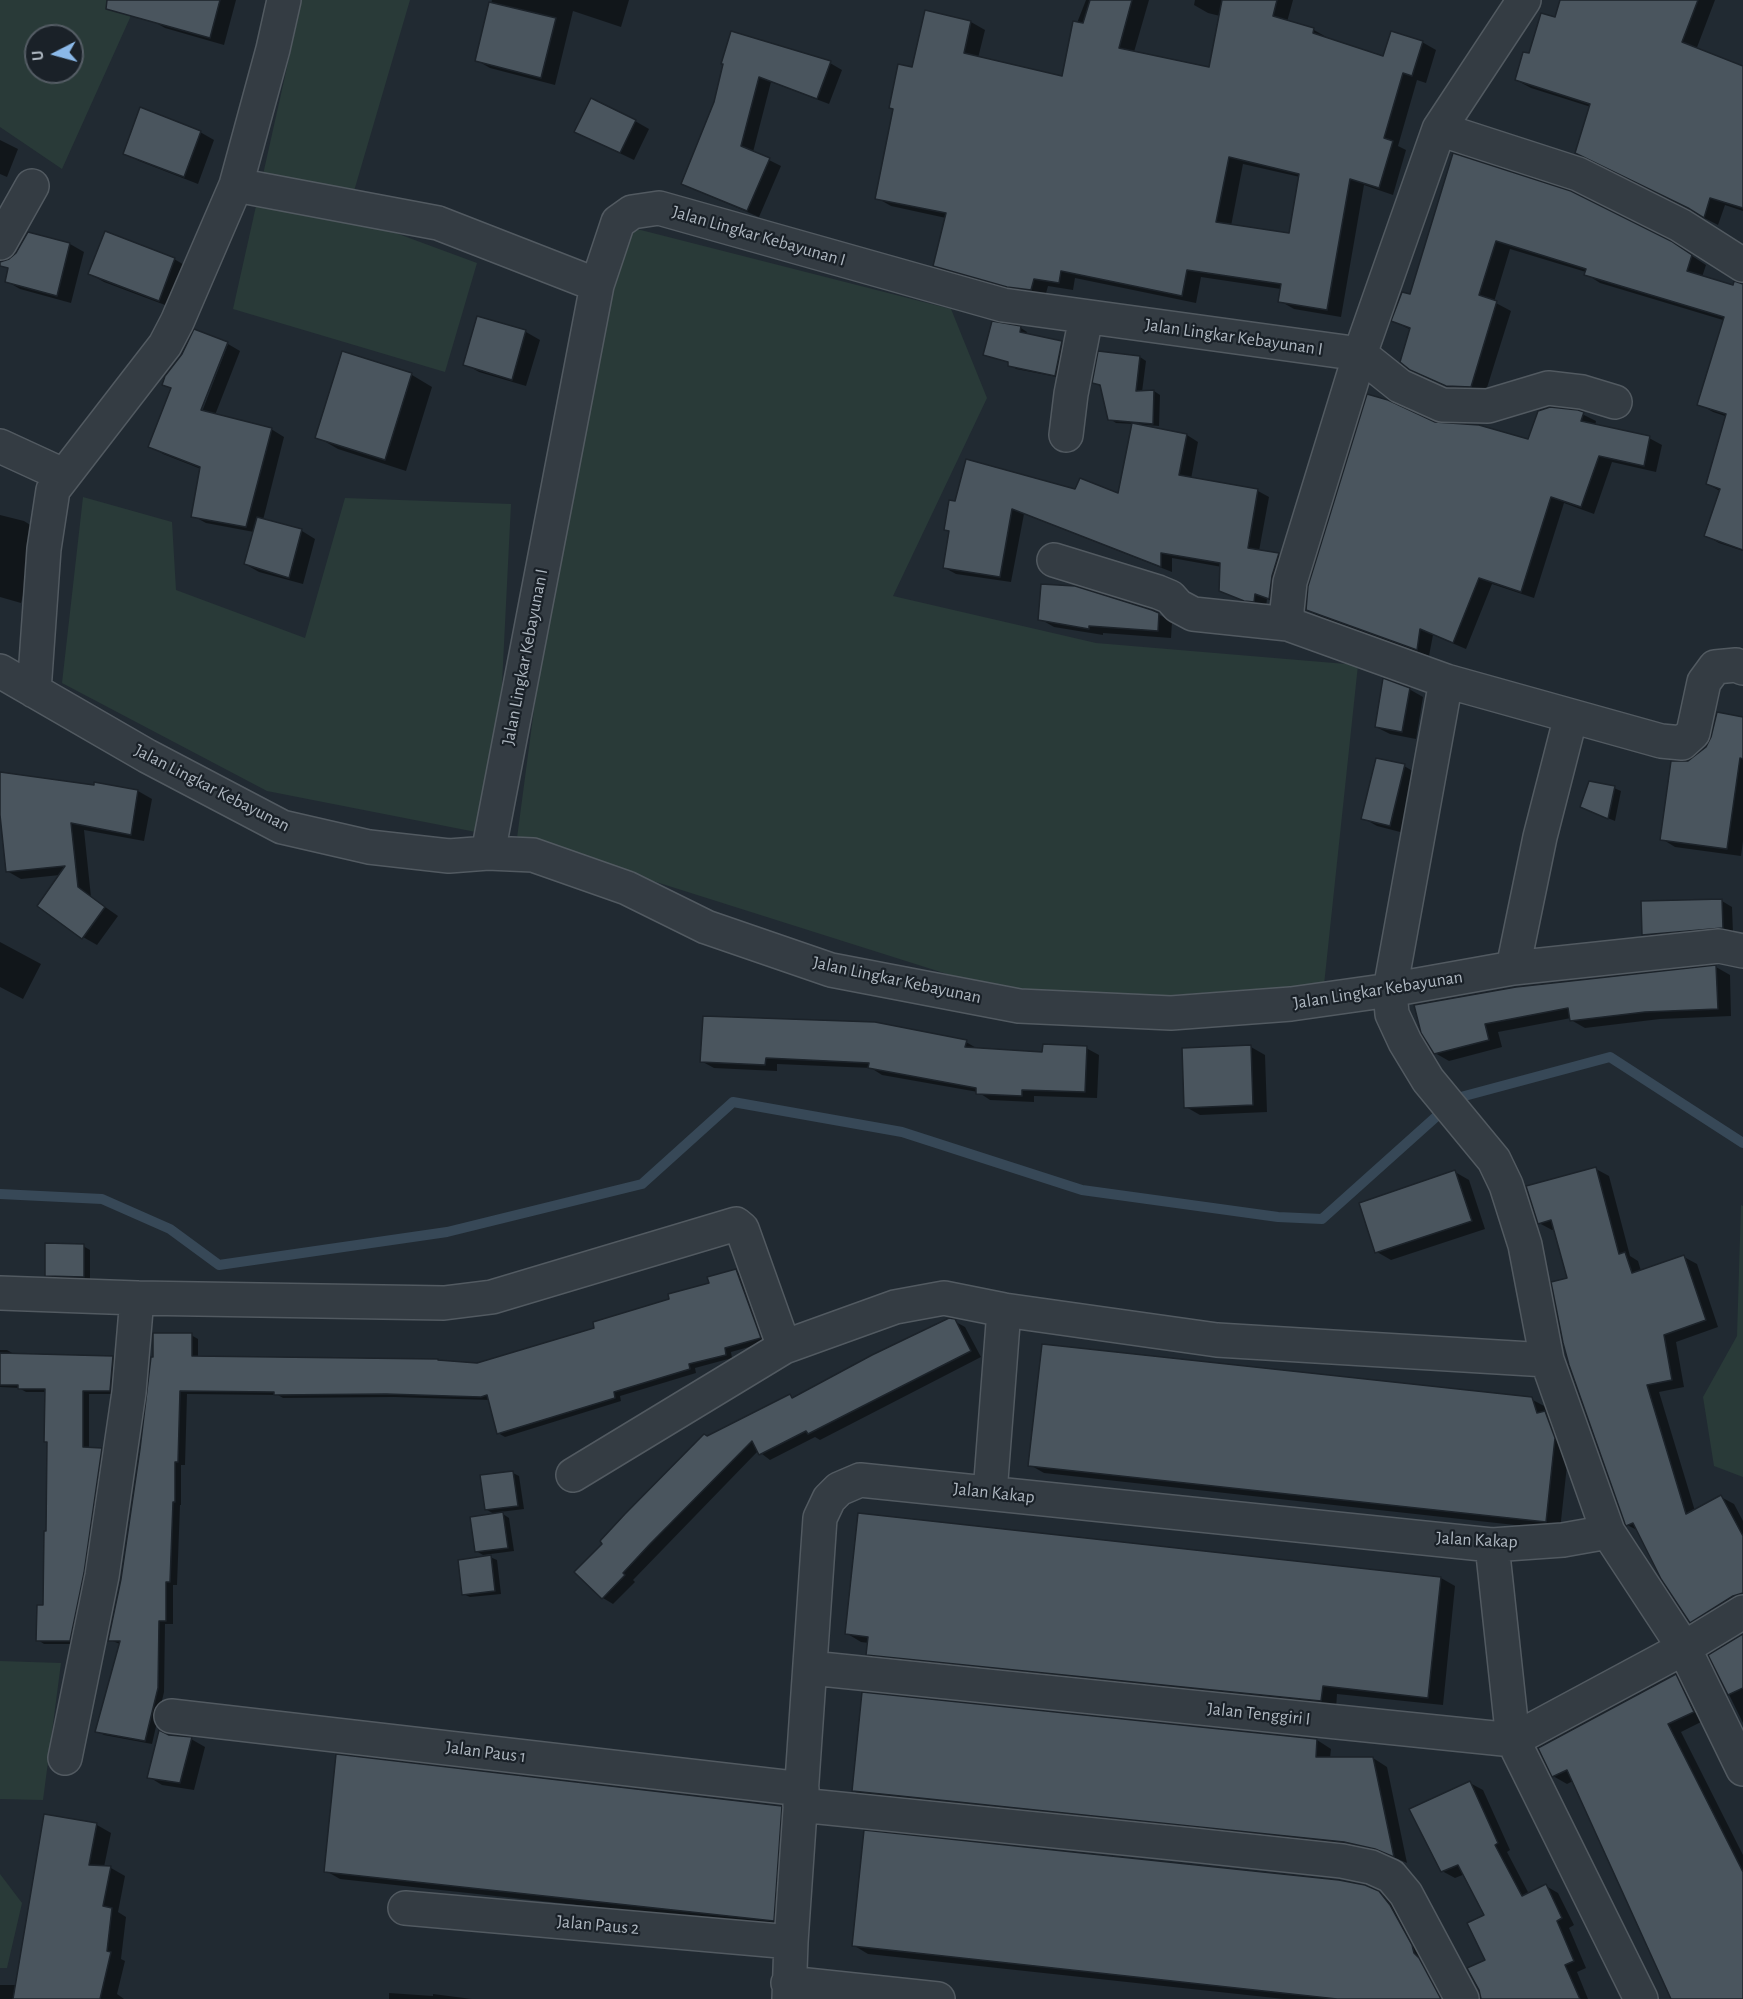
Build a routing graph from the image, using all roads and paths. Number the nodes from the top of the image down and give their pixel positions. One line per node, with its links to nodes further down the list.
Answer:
1 (284, 0): 4 (street)
2 (1524, 0): 3 (street)
3 (1439, 129): 7 (street); 10 (street)
4 (236, 184): 8 (street); 14 (street)
5 (32, 186): 6 (street)
6 (0, 243)
7 (1743, 265)
8 (597, 285): 9 (street, Jalan Lingkar Kebayunan I); 22 (street, Jalan Lingkar Kebayunan I)
9 (1086, 317): 10 (street, Jalan Lingkar Kebayunan I); 12 (street)
10 (1360, 354): 11 (street); 16 (street)
11 (1615, 402)
12 (1066, 435)
13 (0, 446): 14 (street)
14 (63, 475): 20 (street)
15 (1054, 560): 16 (street)
16 (1288, 624): 19 (street)
17 (1743, 668): 21 (street)
18 (0, 671): 20 (street, Jalan Lingkar Kebayunan)
19 (1446, 681): 21 (street); 25 (street)
20 (34, 691): 22 (street, Jalan Lingkar Kebayunan)
21 (1571, 716): 24 (street)
22 (488, 853): 25 (street, Jalan Lingkar Kebayunan)
23 (1742, 947): 24 (street, Jalan Lingkar Kebayunan)
24 (1513, 968): 25 (street, Jalan Lingkar Kebayunan)
25 (1390, 990): 30 (street)
26 (0, 1293): 27 (street)
27 (137, 1298): 29 (street); 40 (street)
28 (1004, 1310): 29 (street); 30 (street); 32 (street)
29 (784, 1347): 31 (street)
30 (1547, 1360): 33 (street)
31 (573, 1475)
32 (990, 1493): 34 (street, Jalan Kakap); 37 (street, Jalan Kakap)
33 (1608, 1532): 34 (street, Jalan Kakap); 36 (street)
34 (1492, 1545): 39 (street)
35 (1743, 1612): 36 (street)
36 (1684, 1648): 39 (street); 41 (street)
37 (811, 1668): 39 (street, Jalan Tenggiri I); 42 (street, Jalan Kakap)
38 (171, 1716): 42 (street, Jalan Paus 1)
39 (1513, 1740): 48 (street)
40 (65, 1758)
41 (1743, 1769)
42 (801, 1797): 44 (street, Jalan Kakap); 47 (street, Jalan Paus 1)
43 (405, 1908): 44 (street, Jalan Paus 2)
44 (791, 1942): 45 (street, Jalan Kakap)
45 (788, 1991): 46 (street)
46 (938, 1999)
47 (1462, 1999)
48 (1641, 1999)

